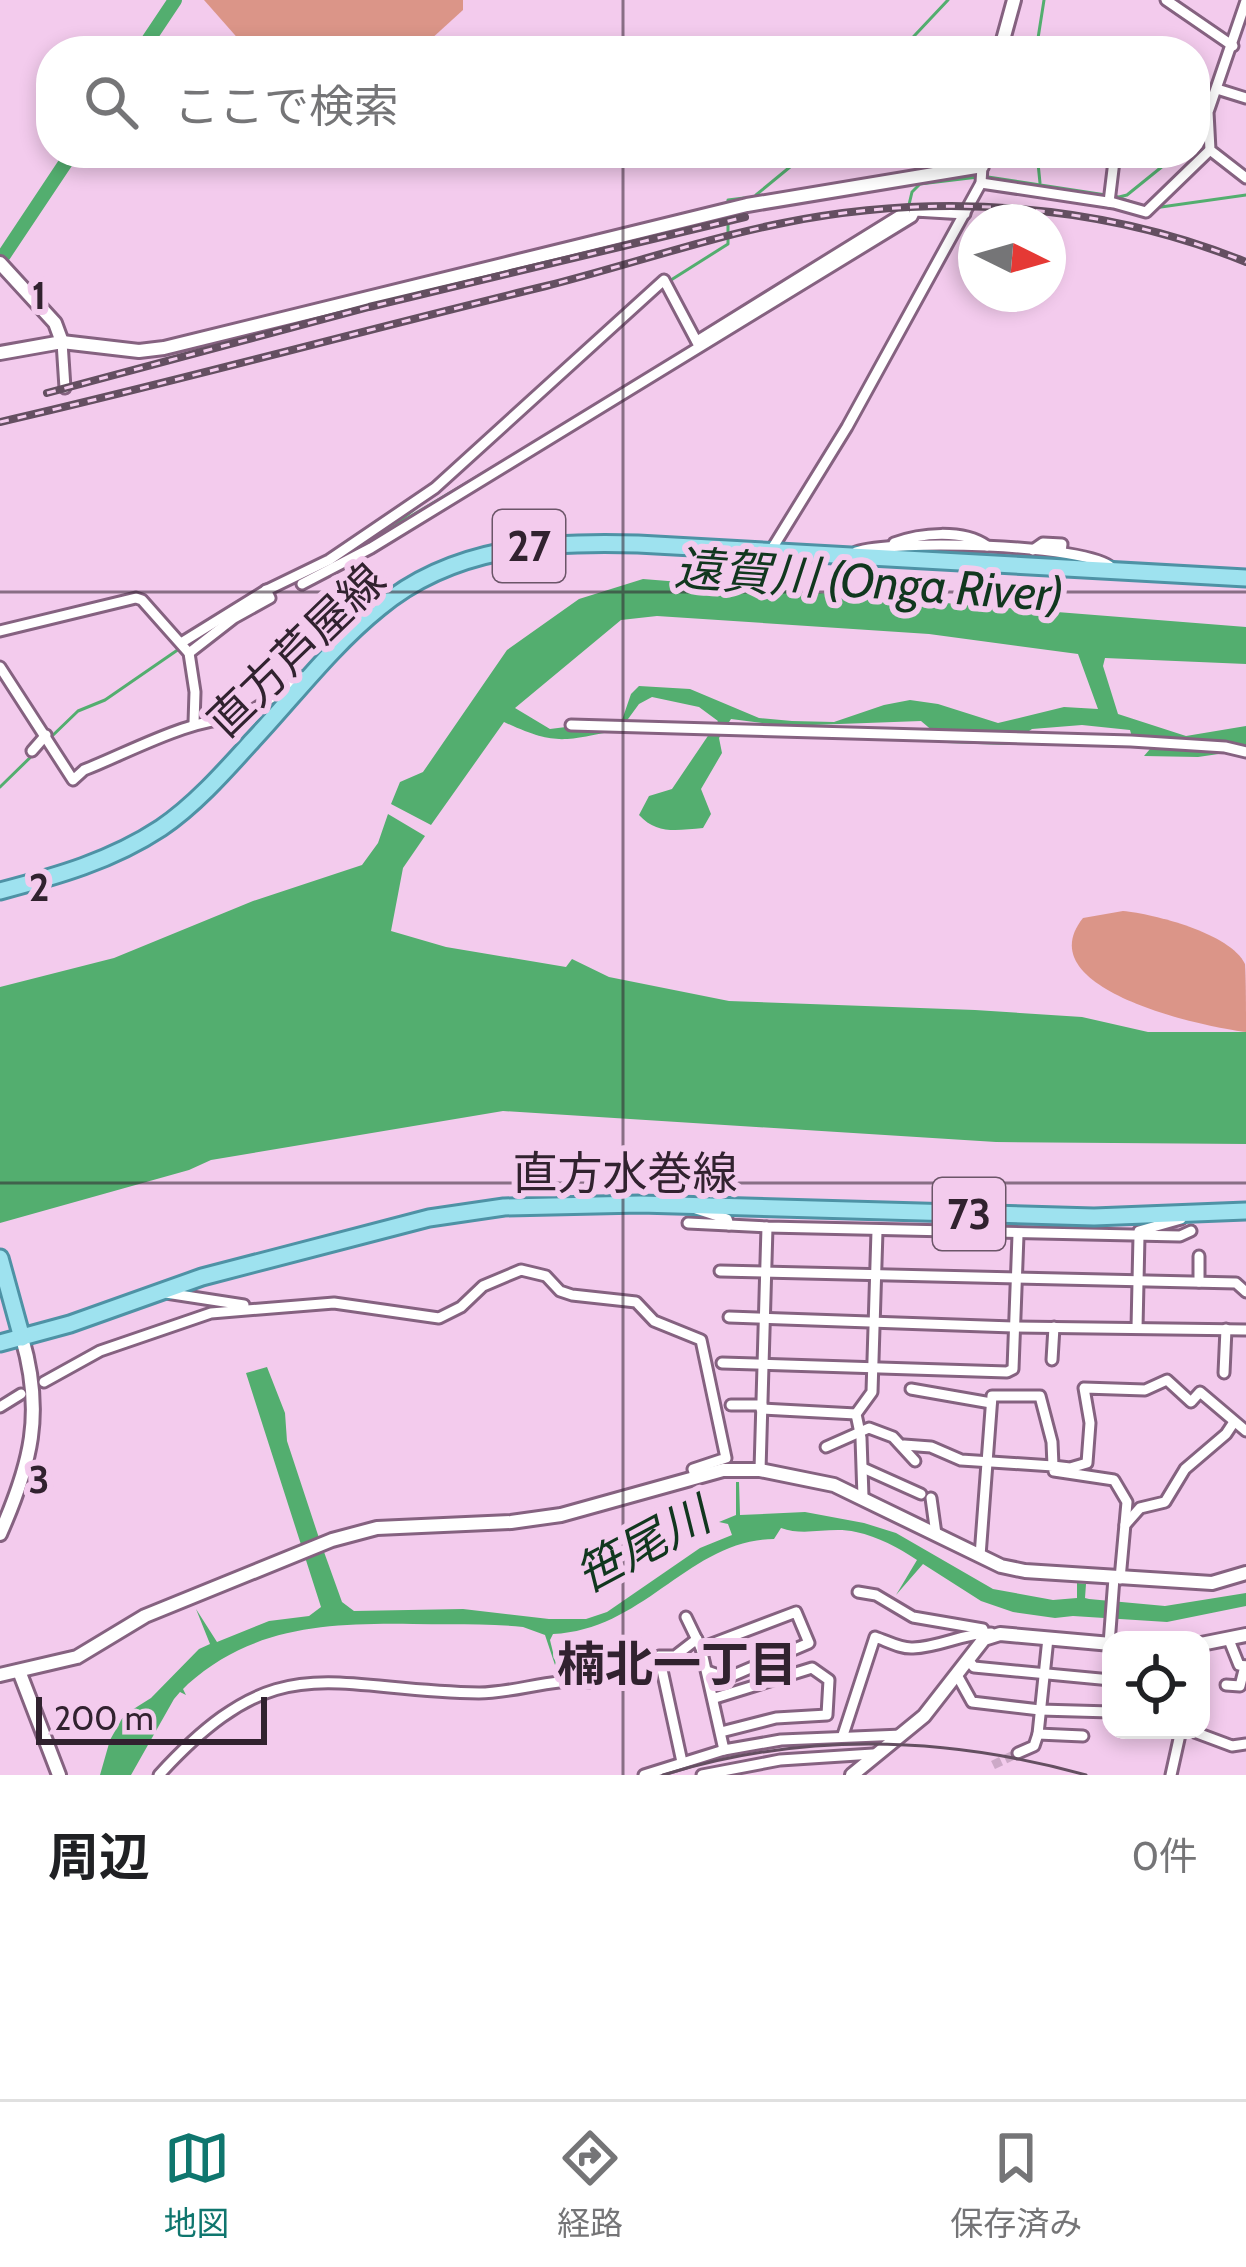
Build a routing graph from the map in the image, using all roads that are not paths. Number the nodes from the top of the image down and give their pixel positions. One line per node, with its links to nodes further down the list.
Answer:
1 (1014, 0): 5 (street)
2 (1166, 0): 6 (street)
3 (1246, 1): 4 (street)
4 (1242, 34): 6 (street)
5 (1004, 36)
6 (1231, 52): 7 (street); 8 (street)
7 (1246, 63)
8 (1217, 89): 9 (street); 10 (street)
9 (1246, 98)
10 (1210, 102)
11 (1210, 151): 15 (street)
12 (1113, 168): 16 (street)
13 (1192, 168): 16 (street)
14 (981, 171): 16 (street); 17 (street); 22 (street)
15 (1246, 178)
16 (1109, 202)
17 (969, 204)
18 (905, 212): 31 (street)
19 (958, 214): 29 (street)
20 (958, 227): 25 (street)
21 (0, 263): 22 (street)
22 (62, 342): 23 (street); 24 (street)
23 (0, 353)
24 (65, 388)
25 (770, 552): 26 (main road, 直方芦屋線 / 27); 32 (main road, 直方芦屋線 / 27)
26 (852, 555): 27 (main road, 直方芦屋線 / 27); 27 (street)
27 (1112, 568): 28 (main road, 直方芦屋線 / 27)
28 (1246, 578)
29 (302, 584)
30 (0, 631): 31 (street)
31 (185, 647): 34 (street)
32 (323, 662): 34 (street); 39 (main road, 直方芦屋線 / 27)
33 (0, 667): 36 (street)
34 (194, 723): 36 (street)
35 (571, 725): 38 (street)
36 (47, 738): 37 (street)
37 (32, 752)
38 (1246, 752)
39 (0, 891)
40 (1246, 1210): 41 (main road, 直方水巻線 / 73)
41 (1199, 1213): 42 (main road, 直方水巻線 / 73); 48 (street)
42 (690, 1215): 43 (street); 43 (street); 58 (main road, 直方水巻線 / 73)
43 (729, 1225): 44 (street)
44 (767, 1227): 45 (street); 52 (street)
45 (878, 1231): 47 (street); 53 (street)
46 (1191, 1231): 48 (street)
47 (1018, 1234): 48 (street); 54 (street)
48 (1138, 1236): 55 (street)
49 (1199, 1256): 56 (street)
50 (0, 1258): 68 (main road)
51 (720, 1271): 52 (street)
52 (766, 1273): 53 (street); 61 (street)
53 (876, 1276): 54 (street); 62 (street)
54 (1016, 1280): 55 (street); 63 (street)
55 (1138, 1282): 56 (street); 65 (street)
56 (1199, 1282): 57 (street)
57 (1246, 1292)
58 (159, 1293): 59 (street); 68 (main road, 直方水巻線 / 73)
59 (255, 1308): 75 (street); 93 (street)
60 (729, 1317): 61 (street)
61 (764, 1318): 62 (street); 72 (street)
62 (874, 1322): 63 (street); 73 (street)
63 (1013, 1328): 64 (street); 73 (street)
64 (1054, 1328): 65 (street); 70 (street)
65 (1137, 1328): 66 (street)
66 (1226, 1329): 67 (street); 74 (street)
67 (1246, 1330)
68 (21, 1334): 69 (main road, 直方水巻線 / 73); 96 (street)
69 (0, 1343)
70 (1052, 1360)
71 (722, 1363): 72 (street)
72 (763, 1365): 73 (street); 81 (street)
73 (873, 1367): 82 (street)
74 (1224, 1373)
75 (44, 1382)
76 (911, 1389): 78 (street)
77 (21, 1394): 80 (street)
78 (991, 1403): 89 (street); 90 (street)
79 (731, 1405): 81 (street)
80 (0, 1407)
81 (761, 1407): 82 (street); 92 (street)
82 (856, 1414): 84 (street)
83 (1234, 1422): 85 (street); 90 (street); 95 (street)
84 (860, 1430): 86 (street); 87 (street); 91 (street)
85 (1246, 1431)
86 (904, 1445): 88 (street); 89 (street)
87 (826, 1447)
88 (916, 1461)
89 (988, 1461): 90 (street); 98 (street)
90 (1053, 1466): 95 (street)
91 (863, 1468): 94 (street); 97 (street)
92 (760, 1470): 93 (street); 94 (street)
93 (695, 1475): 117 (street)
94 (863, 1497): 97 (street)
95 (1125, 1525): 100 (street)
96 (0, 1534)
97 (936, 1534): 98 (street)
98 (980, 1556): 100 (street)
99 (1246, 1573): 100 (street)
100 (1116, 1581): 103 (street)
101 (858, 1592): 104 (street)
102 (686, 1617): 110 (street)
103 (1111, 1631)
104 (995, 1634): 106 (street); 111 (street); 127 (street)
105 (1246, 1635): 107 (street)
106 (1048, 1638): 108 (street); 114 (street)
107 (1229, 1640): 109 (street); 112 (street)
108 (1102, 1641)
109 (1210, 1643)
110 (699, 1644): 113 (street); 113 (street); 138 (street)
111 (968, 1660): 114 (street); 116 (street)
112 (1245, 1666): 120 (street)
113 (707, 1671): 121 (street)
114 (1044, 1674): 118 (street); 122 (street)
115 (0, 1675): 117 (street)
116 (958, 1675): 122 (street); 128 (street)
117 (22, 1677): 139 (street)
118 (1102, 1679)
119 (590, 1682): 140 (street)
120 (1226, 1685)
121 (715, 1699): 124 (street); 125 (street)
122 (1040, 1710): 123 (street); 126 (street)
123 (1102, 1715)
124 (776, 1718): 125 (street); 132 (street)
125 (721, 1732): 134 (street)
126 (1038, 1734): 129 (street); 136 (street)
127 (843, 1735): 128 (street); 132 (street)
128 (902, 1735): 135 (street)
129 (1083, 1736)
130 (1210, 1738): 133 (street)
131 (1182, 1739): 145 (street)
132 (782, 1740): 134 (street)
133 (1246, 1744)
134 (724, 1750): 138 (street)
135 (873, 1754): 137 (street); 144 (street)
136 (1018, 1754)
137 (780, 1760): 142 (street); 143 (street)
138 (682, 1762): 141 (street)
139 (59, 1775)
140 (159, 1775)
141 (644, 1775)
142 (702, 1775)
143 (782, 1775)
144 (852, 1775)
145 (1171, 1775)

